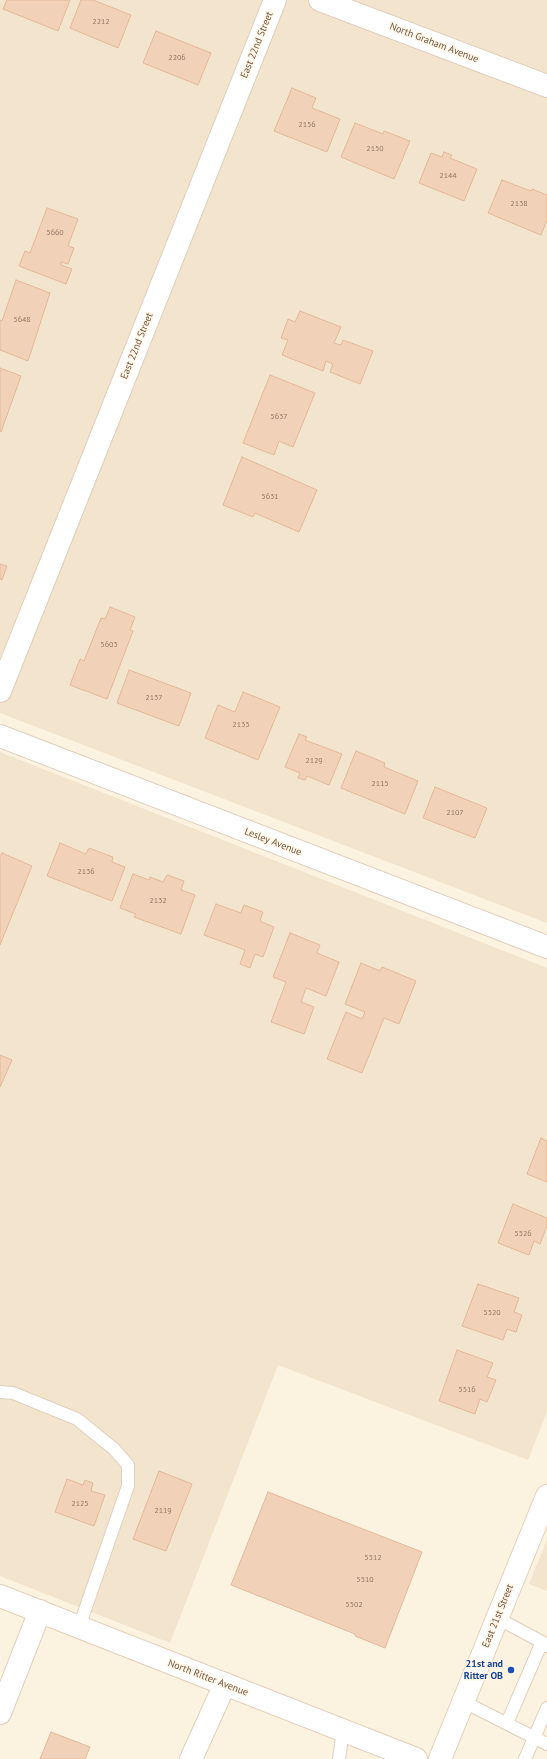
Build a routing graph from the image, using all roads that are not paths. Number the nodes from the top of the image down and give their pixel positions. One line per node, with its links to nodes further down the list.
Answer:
1 (275, 0): 4 (street, East 22nd Street)
2 (320, 0): 3 (street, North Graham Avenue)
3 (547, 86)
4 (0, 692)
5 (0, 736): 6 (street, Lesley Avenue)
6 (547, 947)
7 (0, 1392): 12 (lane)
8 (547, 1496): 11 (street, East 21st Street)
9 (0, 1596): 10 (street, North Ritter Avenue)
10 (40, 1612): 12 (street, North Ritter Avenue); 17 (street)
11 (497, 1618): 13 (lane); 15 (street, East 21st Street)
12 (79, 1627): 14 (street, North Ritter Avenue)
13 (544, 1644): 18 (lane)
14 (226, 1684): 19 (street, North Ritter Avenue); 22 (street)
15 (464, 1702): 18 (lane); 25 (street, East 21st Street)
16 (547, 1708): 20 (lane)
17 (0, 1713)
18 (507, 1723): 20 (lane)
19 (343, 1730): 23 (lane); 24 (street, North Ritter Avenue)
20 (533, 1737): 21 (lane); 26 (lane)
21 (547, 1744)
22 (191, 1759)
23 (339, 1759)
24 (416, 1759)
25 (440, 1759)
26 (525, 1759)

